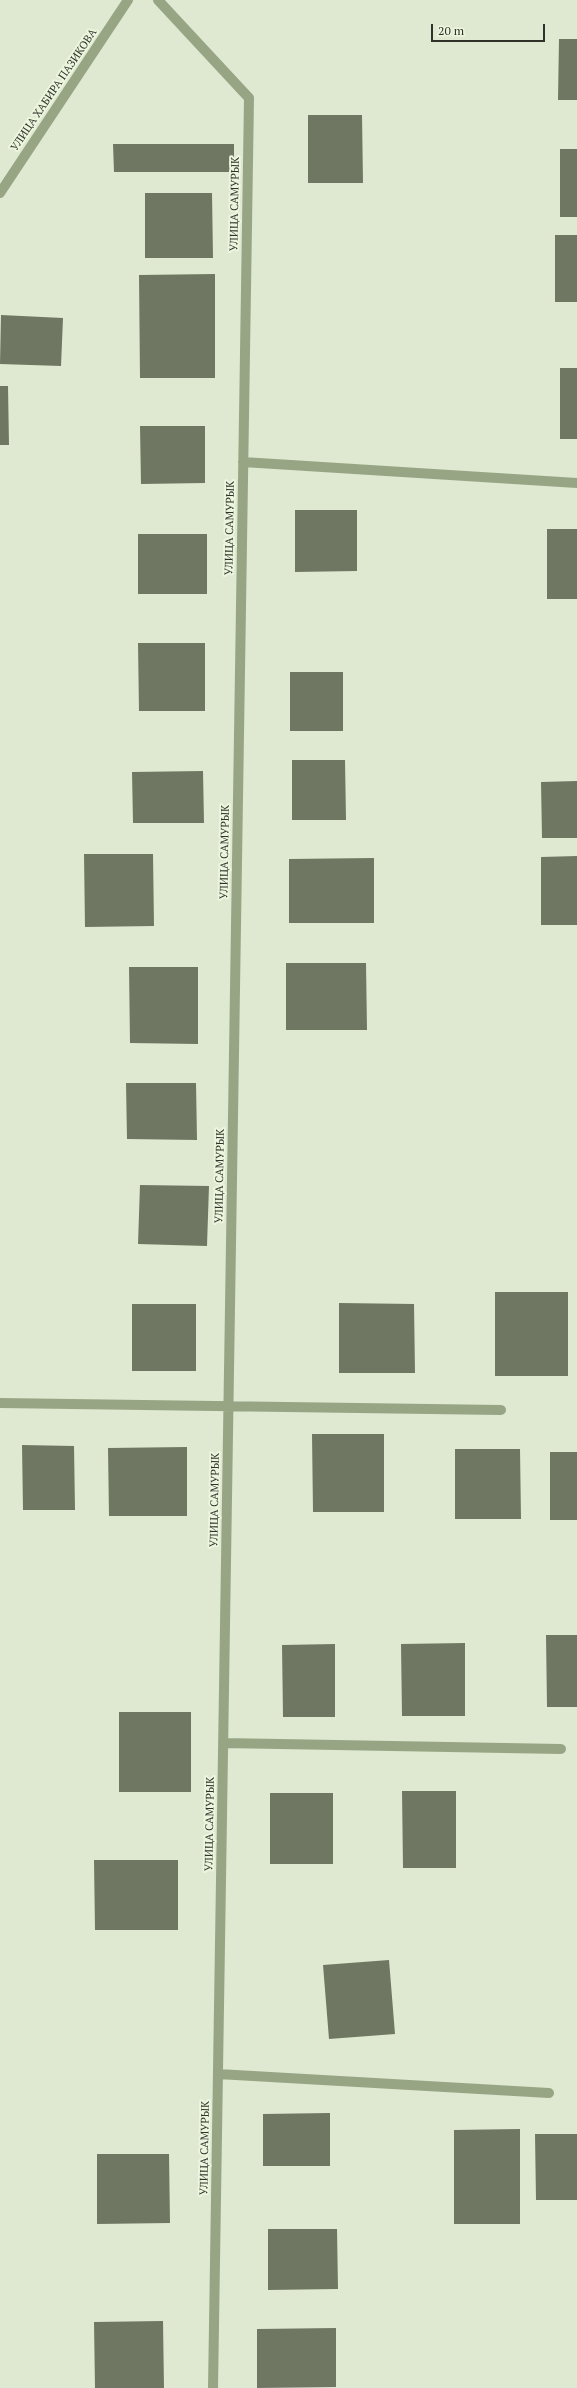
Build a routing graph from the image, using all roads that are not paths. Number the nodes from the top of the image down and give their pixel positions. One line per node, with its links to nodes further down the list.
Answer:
1 (128, 0): 3 (street, УЛИЦА ХАБИРА ПАЗИКОВА)
2 (158, 0): 4 (street, УЛИЦА САМУРЫК)
3 (0, 193)
4 (243, 462): 5 (street); 7 (street, УЛИЦА САМУРЫК)
5 (577, 483)
6 (0, 1403): 7 (street)
7 (228, 1407): 8 (street); 9 (street, УЛИЦА САМУРЫК)
8 (502, 1410)
9 (223, 1743): 10 (street); 11 (street, УЛИЦА САМУРЫК)
10 (561, 1749)
11 (218, 2074): 12 (street); 13 (street, УЛИЦА САМУРЫК)
12 (549, 2093)
13 (213, 2388)

